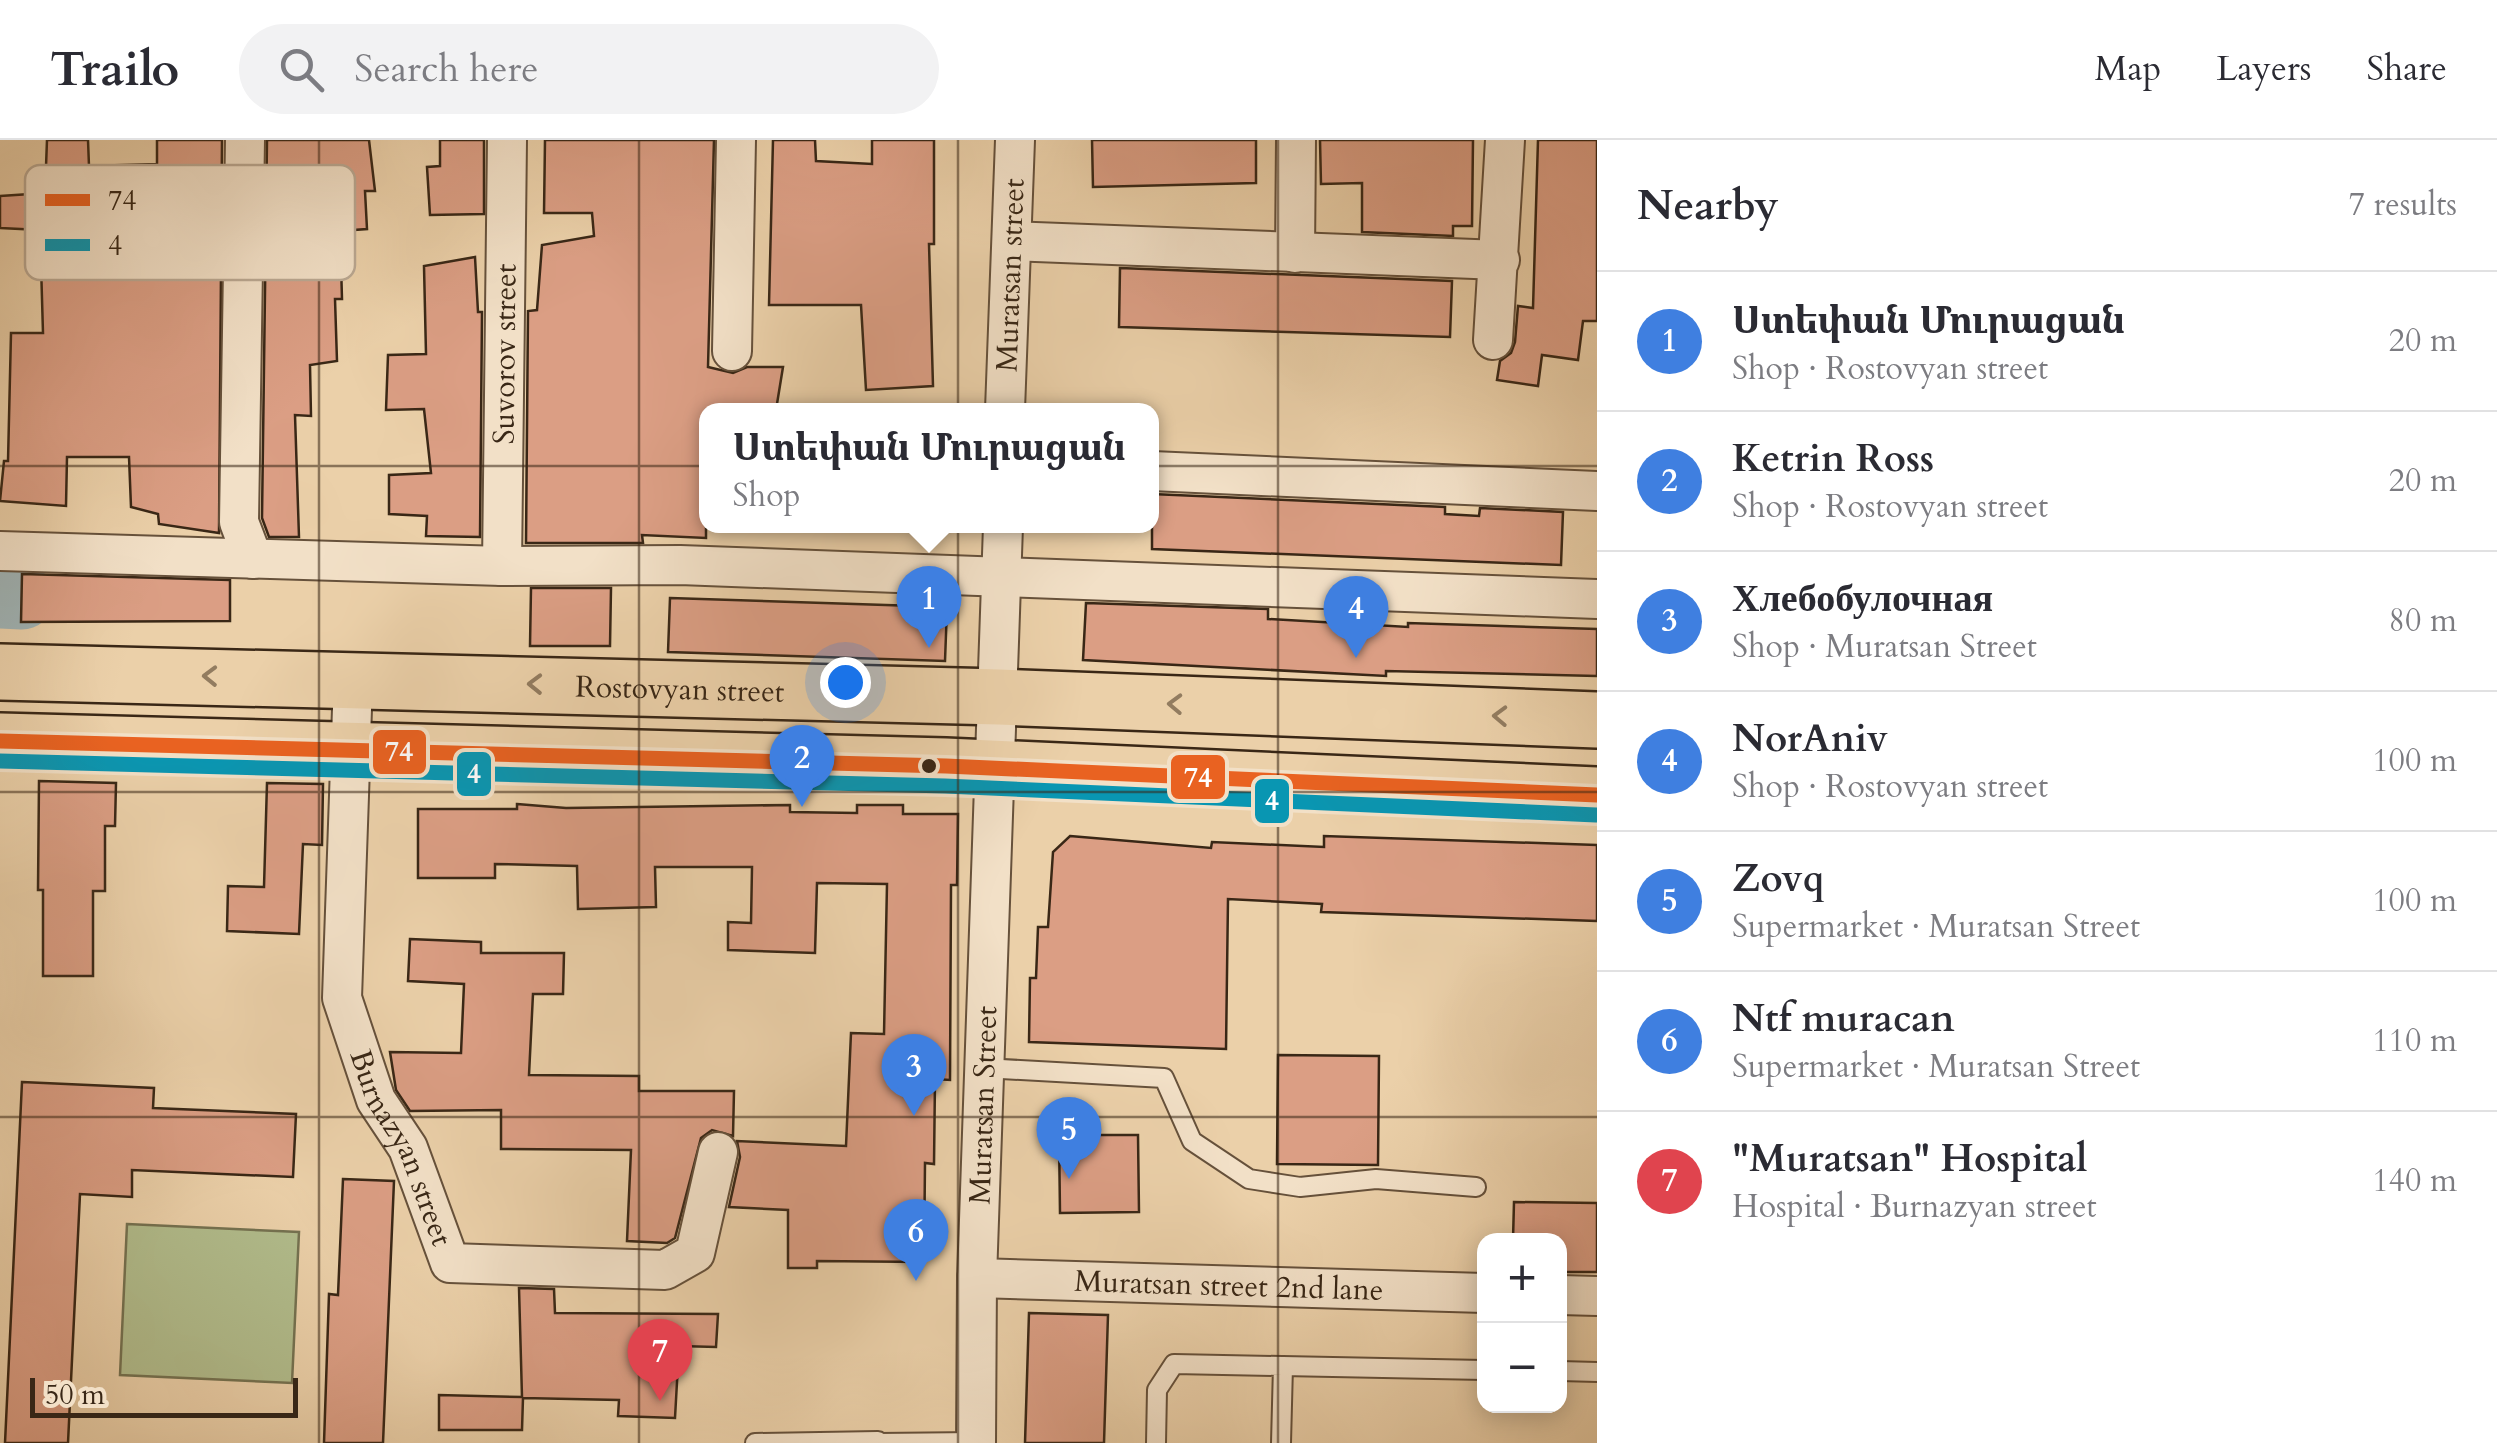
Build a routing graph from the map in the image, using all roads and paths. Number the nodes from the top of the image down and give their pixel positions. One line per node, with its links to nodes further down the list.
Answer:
1 (245, 140): 7 (street)
2 (506, 140): 20 (street, Suvorov street)
3 (736, 140): 13 (street)
4 (1015, 140): 8 (street, Muratsan street)
5 (1296, 140): 9 (street)
6 (1505, 140): 10 (street)
7 (245, 165)
8 (1012, 241): 9 (street); 14 (street, Muratsan street)
9 (1295, 252): 10 (street)
10 (1500, 260): 12 (street)
11 (243, 280): 19 (street)
12 (1493, 340)
13 (732, 351)
14 (1006, 403)
15 (1159, 471): 16 (street)
16 (1597, 491)
17 (1003, 533): 21 (street)
18 (0, 552): 19 (street)
19 (253, 559): 20 (street)
20 (502, 566): 21 (street)
21 (1002, 575): 22 (street); 25 (street)
22 (1597, 599)
23 (0, 672): 24 (main road, Rostovyan street, one-way to 23)
24 (353, 680): 25 (main road, Rostovyan street, one-way to 24); 28 (street, Burnazyan street)
25 (1000, 697): 26 (main road, Rostovyan street, one-way to 25); 29 (street)
26 (1597, 720)
27 (0, 741): 28 (main road)
28 (352, 750): 29 (main road); 32 (street, Burnazyan street)
29 (997, 768): 30 (main road); 31 (street, Muratsan Street)
30 (1597, 795)
31 (984, 1068): 33 (lane); 34 (street, Muratsan Street)
32 (718, 1152)
33 (1476, 1188)
34 (976, 1278): 35 (street, Muratsan street 2nd lane); 44 (street, Muratsan Street)
35 (1477, 1292)
36 (1567, 1294): 37 (street)
37 (1597, 1296)
38 (1283, 1366): 39 (lane); 45 (lane); 46 (lane)
39 (1477, 1370)
40 (1567, 1371): 41 (lane)
41 (1597, 1372)
42 (878, 1442): 43 (lane); 44 (lane)
43 (755, 1443)
44 (976, 1443)
45 (1156, 1443)
46 (1281, 1443)

